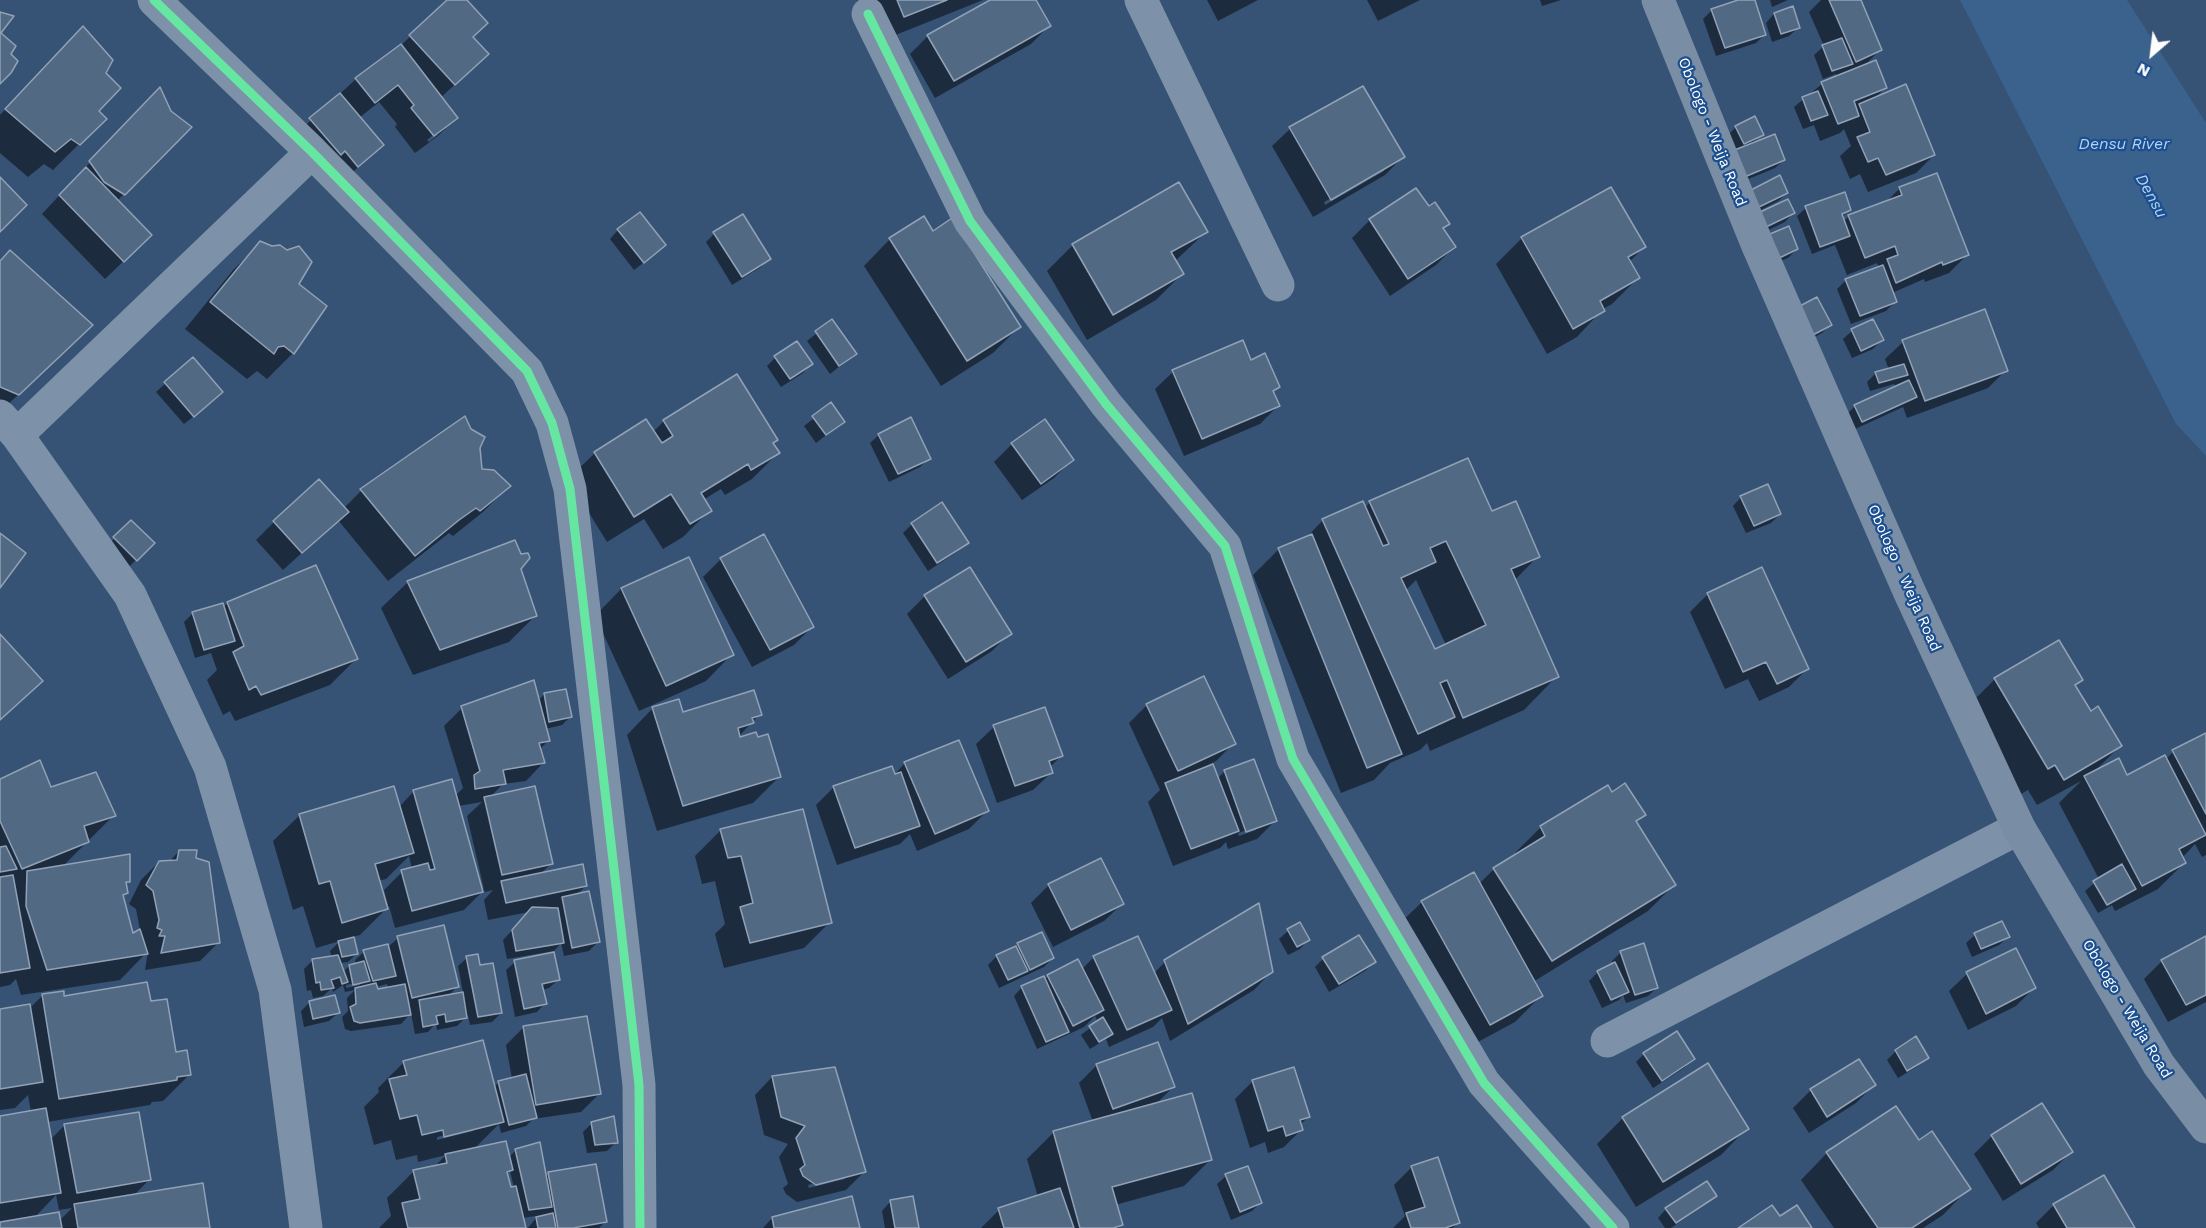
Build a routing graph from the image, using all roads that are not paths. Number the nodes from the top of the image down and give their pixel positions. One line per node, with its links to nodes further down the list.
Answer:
1 (154, 0): 5 (street)
2 (1141, 0): 6 (street)
3 (1658, 0): 8 (street, Obologo - Weija Road)
4 (868, 14): 13 (street)
5 (312, 152): 7 (street); 12 (street)
6 (1278, 285)
7 (9, 426): 11 (street)
8 (2019, 828): 9 (street); 10 (street, Obologo - Weija Road)
9 (1607, 1041)
10 (2206, 1127)
11 (306, 1228)
12 (640, 1228)
13 (1613, 1228)

